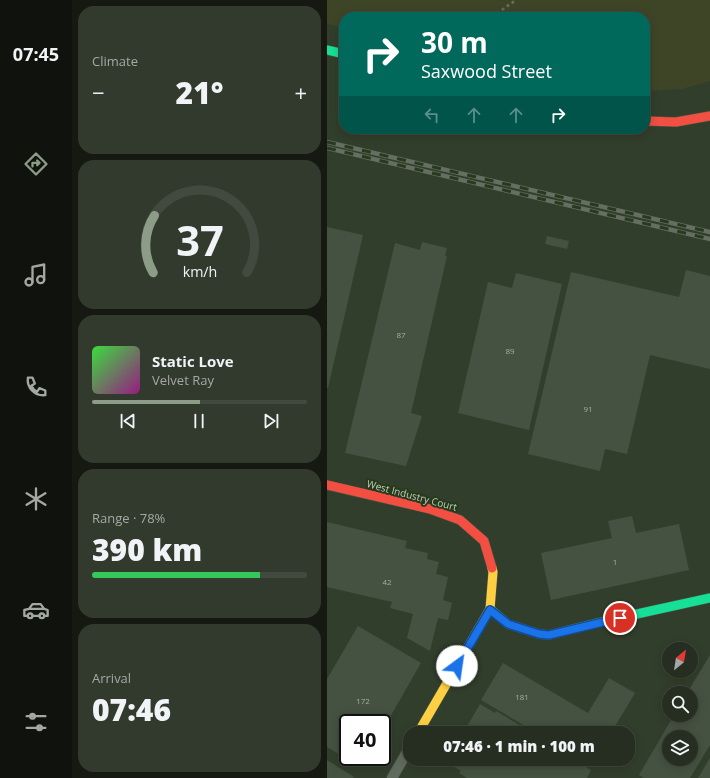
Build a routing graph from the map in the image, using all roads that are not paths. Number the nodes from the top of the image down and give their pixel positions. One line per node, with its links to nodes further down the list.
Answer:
1 (327, 50): 2 (street)
2 (339, 53)
3 (710, 116): 4 (street)
4 (650, 121)
5 (327, 484): 7 (street, West Industry Court)
6 (710, 598): 7 (street)
7 (490, 610): 8 (street)
8 (422, 726)
9 (403, 759): 10 (street)
10 (392, 778)

